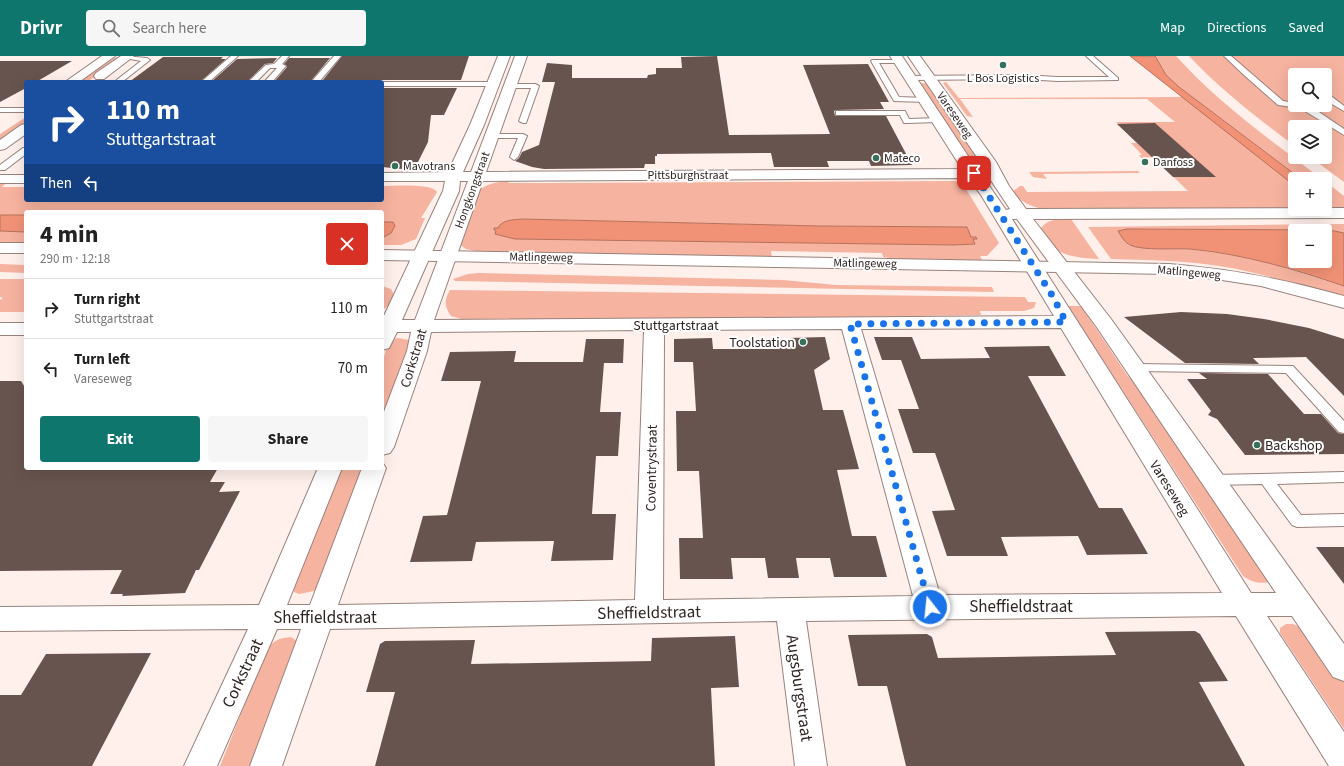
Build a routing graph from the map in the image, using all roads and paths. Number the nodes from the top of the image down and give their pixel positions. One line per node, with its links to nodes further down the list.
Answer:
1 (109, 56): 15 (street)
2 (127, 56): 16 (street); 17 (lane)
3 (235, 56): 18 (lane)
4 (286, 56): 12 (lane)
5 (338, 56): 21 (lane)
6 (504, 56): 23 (street, Hongkongstraat)
7 (521, 56): 24 (street, Hongkongstraat)
8 (914, 56): 13 (street, Vareseweg)
9 (1089, 56): 13 (lane)
10 (1227, 56): 38 (lane)
11 (897, 58): 14 (street, Vareseweg); 25 (lane)
12 (276, 66): 19 (lane); 20 (lane)
13 (928, 77): 14 (lane); 44 (street, Vareseweg)
14 (910, 78): 25 (street, Vareseweg)
15 (74, 80)
16 (94, 80)
17 (121, 80)
18 (207, 80)
19 (254, 80)
20 (270, 80)
21 (317, 80)
22 (384, 84): 23 (lane)
23 (493, 84): 35 (street, Hongkongstraat)
24 (510, 86): 34 (lane); 37 (street, Hongkongstraat)
25 (924, 100): 32 (street, Vareseweg)
26 (1332, 101): 27 (lane)
27 (1344, 109)
28 (0, 110): 29 (lane)
29 (24, 111)
30 (24, 113): 33 (street)
31 (839, 113): 32 (lane)
32 (938, 120): 43 (street, Vareseweg)
33 (13, 121)
34 (523, 121)
35 (477, 125): 37 (street); 47 (street, Hongkongstraat)
36 (24, 129): 39 (street)
37 (494, 130): 41 (lane); 45 (street, Hongkongstraat)
38 (1344, 133)
39 (0, 146)
40 (24, 152): 42 (lane)
41 (514, 157)
42 (1, 173): 48 (street)
43 (974, 173): 44 (street, Pittsburghstraat); 45 (street, Pittsburghstraat); 50 (street, Vareseweg)
44 (993, 173): 51 (street, Vareseweg)
45 (477, 176): 47 (street, Pittsburghstraat); 58 (street, Hongkongstraat)
46 (384, 177): 47 (street, Pittsburghstraat)
47 (453, 177): 57 (street, Hongkongstraat)
48 (24, 179)
49 (1344, 213): 51 (street)
50 (1000, 214): 51 (street); 61 (street, Vareseweg)
51 (1022, 214): 59 (street, Vareseweg)
52 (0, 248): 53 (street)
53 (24, 248)
54 (384, 255): 57 (street, Matlingeweg)
55 (0, 261): 56 (street)
56 (24, 262)
57 (418, 262): 58 (street, Matlingeweg); 60 (street, Matlingeweg); 68 (street)
58 (446, 262): 61 (street, Matlingeweg); 69 (street, Corkstraat)
59 (1059, 266): 61 (street, Matlingeweg); 62 (street, Vareseweg); 63 (street, Matlingeweg)
60 (384, 268)
61 (1037, 273): 62 (street, Matlingeweg); 65 (street, Vareseweg)
62 (1072, 281): 64 (street, Matlingeweg); 72 (street, Vareseweg)
63 (1344, 302)
64 (1344, 314)
65 (1066, 322): 66 (street, Stuttgartstraat); 82 (street, Vareseweg)
66 (850, 324): 67 (street, Stuttgartstraat); 83 (street)
67 (654, 325): 69 (street, Stuttgartstraat); 85 (street, Coventrystraat)
68 (386, 326): 69 (street, Stuttgartstraat)
69 (422, 326): 74 (street, Corkstraat)
70 (0, 329): 71 (street)
71 (24, 329)
72 (1135, 368): 73 (lane); 79 (street, Vareseweg)
73 (1344, 429)
74 (384, 442)
75 (329, 470): 86 (street, Corkstraat)
76 (373, 470): 87 (street)
77 (1344, 477): 78 (lane)
78 (1266, 479): 79 (lane); 80 (lane)
79 (1212, 480): 81 (street, Vareseweg)
80 (1344, 520)
81 (1299, 604): 82 (street, Sheffieldstraat); 89 (street, Vareseweg)
82 (1244, 605): 83 (street, Sheffieldstraat); 90 (street, Vareseweg)
83 (930, 607): 84 (street, Sheffieldstraat)
84 (790, 609): 85 (street, Sheffieldstraat); 93 (street, Augsburgstraat)
85 (649, 612): 87 (street, Sheffieldstraat)
86 (268, 617): 87 (street, Sheffieldstraat); 88 (street, Sheffieldstraat); 91 (street, Corkstraat)
87 (320, 617): 92 (street)
88 (0, 619)
89 (1344, 668)
90 (1344, 760)
91 (200, 766)
92 (266, 766)
93 (811, 766)

